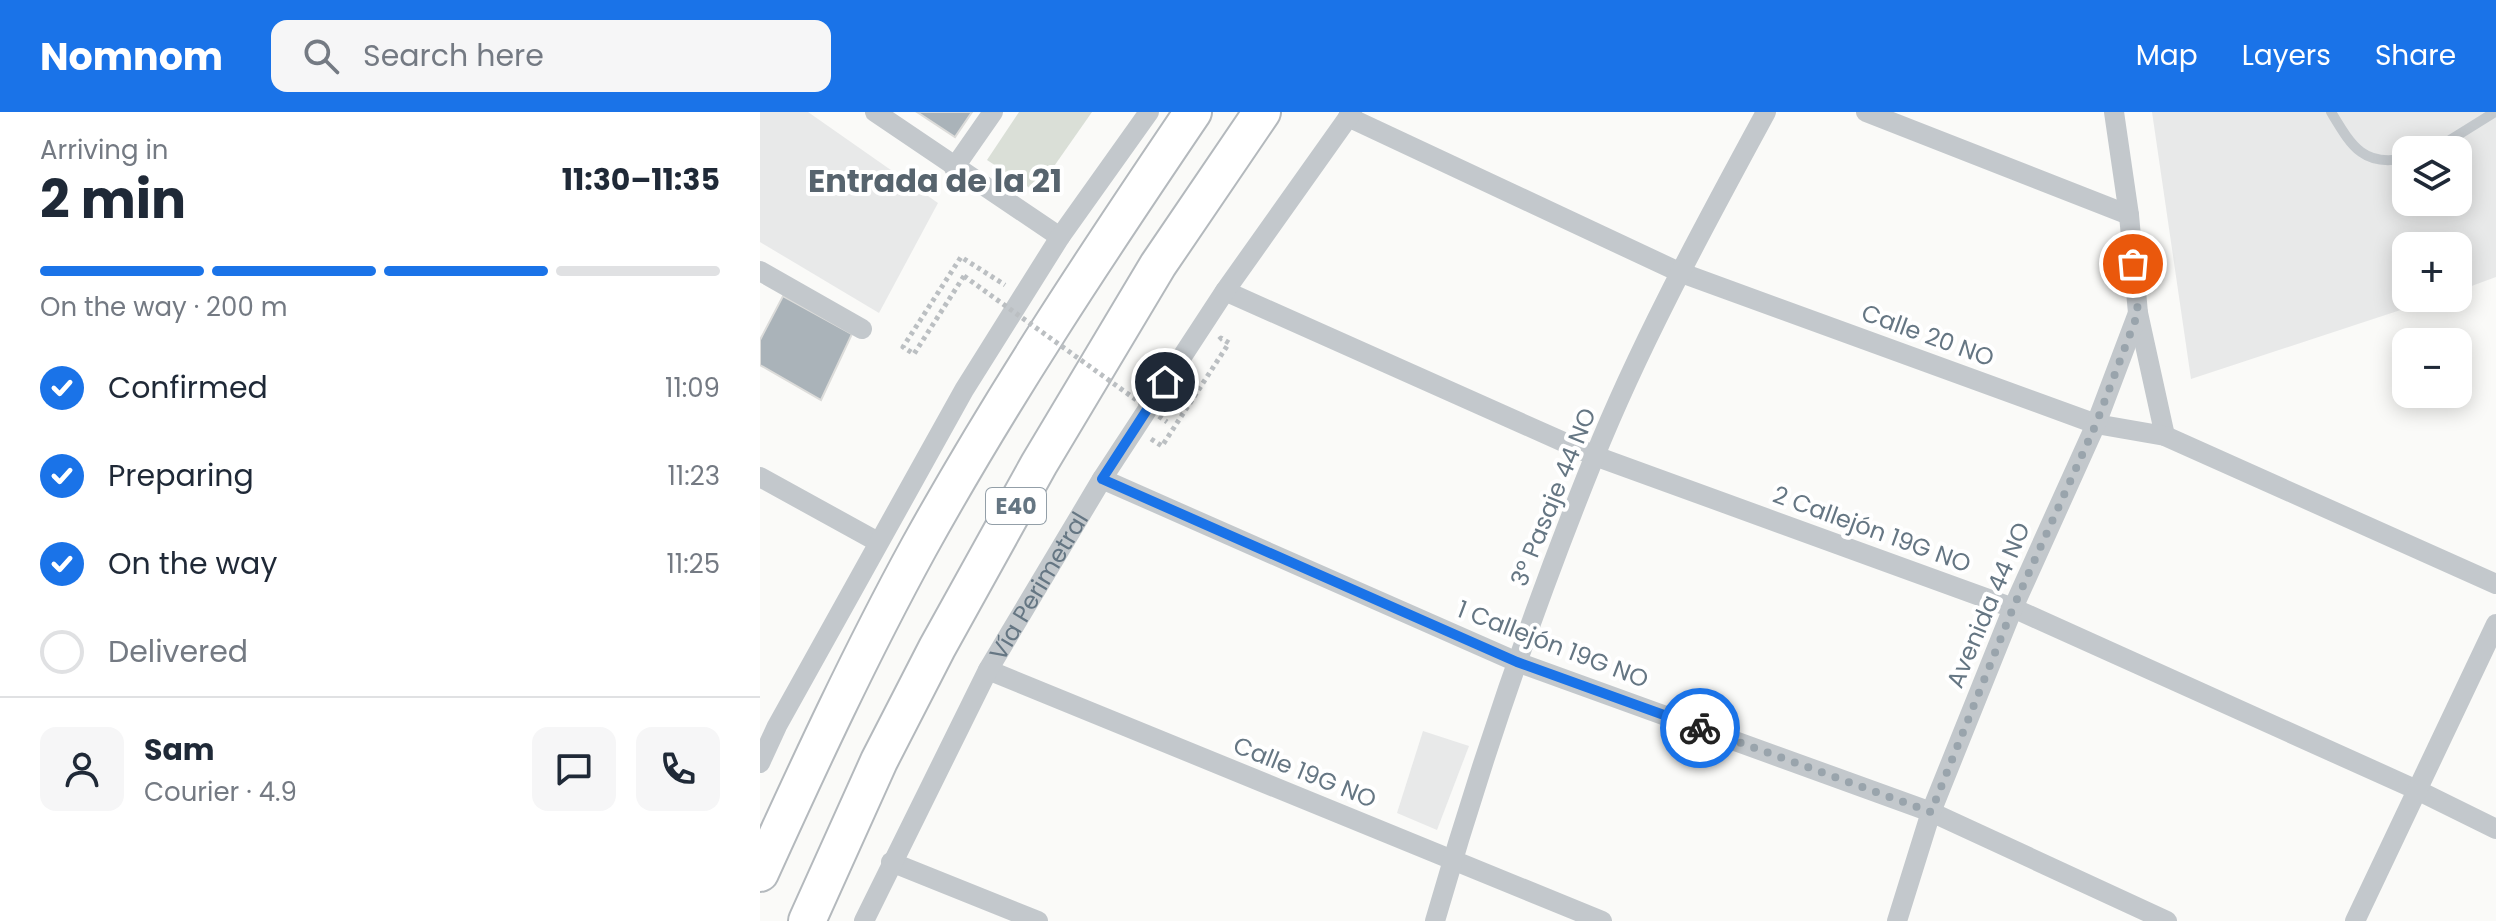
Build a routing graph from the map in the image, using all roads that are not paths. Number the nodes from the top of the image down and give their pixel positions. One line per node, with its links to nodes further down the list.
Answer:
1 (875, 112): 14 (street)
2 (993, 112): 14 (street)
3 (1149, 112): 16 (street)
4 (1193, 112): 40 (highway, E40)
5 (1262, 112): 41 (highway, E40)
6 (1766, 112): 18 (street, 3º Pasaje 44 NO)
7 (1866, 112): 15 (street)
8 (2114, 112): 15 (street)
9 (2331, 112): 13 (lane)
10 (2495, 112): 12 (lane)
11 (1350, 114): 18 (street, Calle 20 NO); 19 (street, Vía Perimetral)
12 (2456, 136)
13 (2392, 158)
14 (954, 168): 16 (street)
15 (2129, 215): 20 (street)
16 (1060, 237): 27 (street)
17 (760, 271): 21 (street)
18 (1679, 272): 22 (street, Calle 20 NO); 24 (street, 3º Pasaje 44 NO)
19 (1225, 291): 24 (street, 2 Callejón 19G NO); 26 (street, Vía Perimetral)
20 (2138, 313): 22 (street, Avenida 44 NO); 23 (street)
21 (862, 329)
22 (2096, 424): 23 (street, Calle 20 NO); 29 (street, Avenida 44 NO)
23 (2165, 436): 28 (street, Calle 20 NO)
24 (1595, 456): 29 (street, 2 Callejón 19G NO); 31 (street, 3º Pasaje 44 NO)
25 (760, 477): 27 (street)
26 (1102, 479): 31 (street, 1 Callejón 19G NO); 32 (street, Vía Perimetral)
27 (878, 542): 33 (street)
28 (2496, 584)
29 (2013, 608): 35 (street, 2 Callejón 19G NO); 36 (street, Avenida 44 NO)
30 (2496, 624): 35 (street)
31 (1517, 662): 36 (street, 1 Callejón 19G NO); 38 (street, 3º Pasaje 44 NO)
32 (988, 670): 38 (street, Calle 19G NO); 39 (street, Vía Perimetral)
33 (768, 722): 34 (street)
34 (760, 763)
35 (2417, 790): 37 (street, 2 Callejón 19G NO); 48 (street)
36 (1931, 812): 46 (street, Avenida 44 NO); 47 (street, 1 Callejón 19G NO)
37 (2496, 829)
38 (1453, 861): 44 (street, 3º Pasaje 44 NO); 45 (street, Calle 19G NO)
39 (891, 862): 42 (street, Vía Perimetral); 43 (street)
40 (760, 873)
41 (807, 921)
42 (864, 921)
43 (1038, 921)
44 (1435, 921)
45 (1602, 921)
46 (1897, 921)
47 (2167, 921)
48 (2355, 921)

